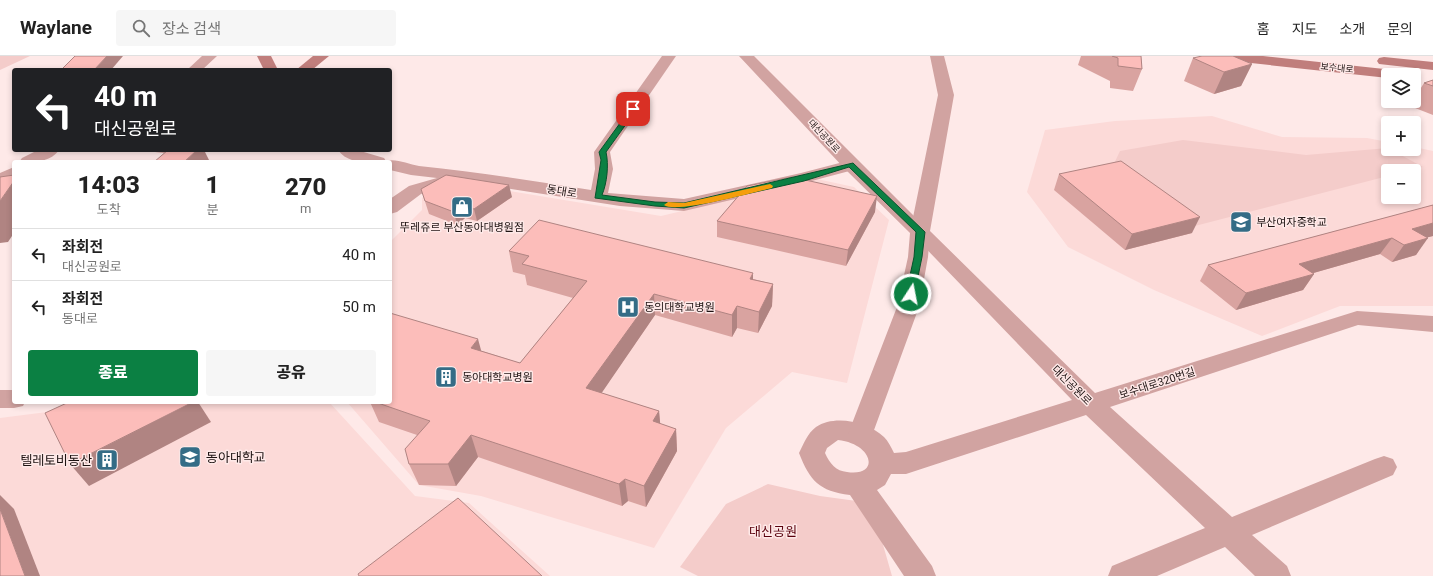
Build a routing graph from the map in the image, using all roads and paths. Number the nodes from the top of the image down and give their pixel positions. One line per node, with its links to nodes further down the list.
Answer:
1 (210, 56): 10 (street)
2 (264, 56): 11 (main road)
3 (322, 56): 12 (main road)
4 (670, 56): 29 (street)
5 (746, 56): 21 (street, 대신공원로)
6 (938, 56): 31 (street)
7 (1223, 56): 13 (main road, 보수대로)
8 (1337, 56): 9 (main road, 보수대로)
9 (1433, 66)
10 (196, 68)
11 (270, 68)
12 (306, 68)
13 (1381, 73)
14 (1421, 77): 15 (main road)
15 (1433, 78)
16 (47, 152): 18 (street)
17 (352, 156): 19 (street)
18 (32, 160)
19 (369, 160)
20 (392, 165): 22 (street, 동대로)
21 (851, 165): 29 (street, 동대로); 31 (street, 대신공원로)
22 (412, 170): 24 (street); 25 (street, 동대로); 27 (street)
23 (12, 173): 26 (street)
24 (392, 174)
25 (466, 176): 27 (street); 29 (street, 동대로)
26 (0, 181)
27 (415, 190): 28 (street); 30 (street)
28 (392, 194)
29 (598, 196)
30 (392, 207)
31 (920, 232): 35 (street, 대신공원로); 36 (street)
32 (1433, 324): 35 (street, 보수대로320번길)
33 (0, 399): 34 (street)
34 (12, 399)
35 (1091, 404): 37 (street, 보수대로320번길); 40 (street, 대신공원로)
36 (861, 434): 37 (street); 39 (street)
37 (882, 464): 39 (street)
38 (1384, 467): 40 (street)
39 (858, 485): 41 (street)
40 (1230, 532): 42 (street); 43 (street, 대신공원로)
41 (921, 576)
42 (1123, 576)
43 (1276, 576)

